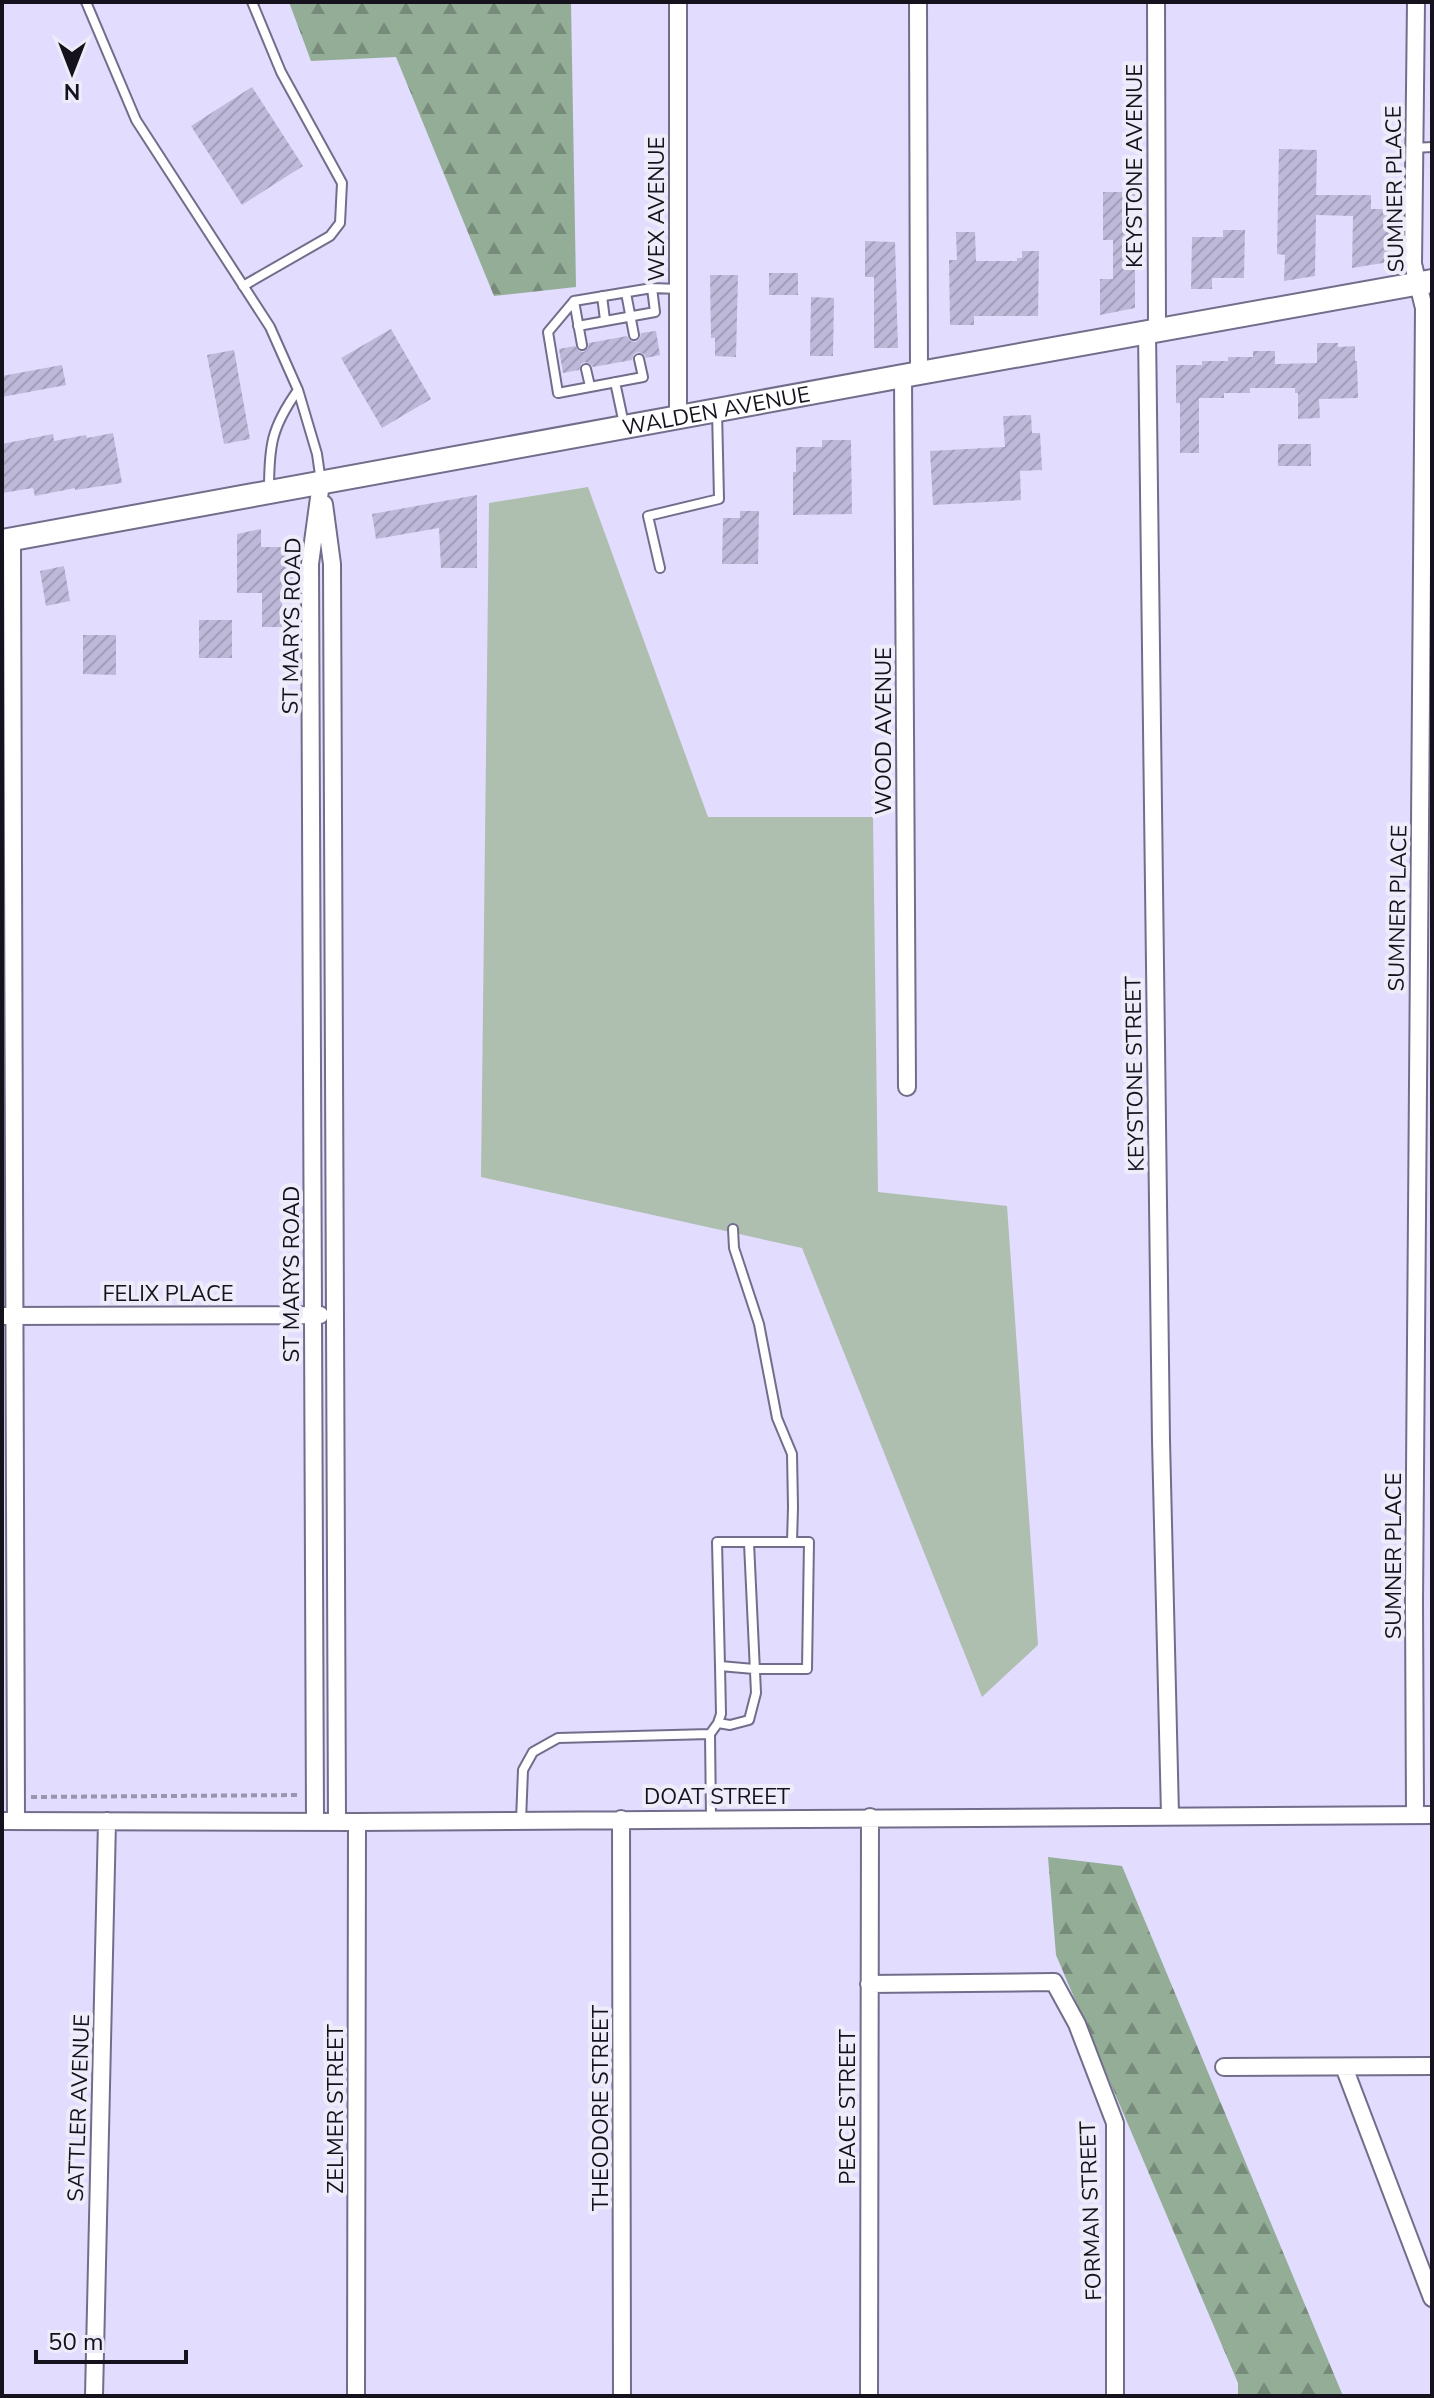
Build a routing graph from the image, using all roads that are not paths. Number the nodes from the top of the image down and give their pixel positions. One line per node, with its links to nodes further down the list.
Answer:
1 (86, 2): 10 (lane)
2 (252, 2): 10 (lane)
3 (678, 2): 12 (street, WEX AVENUE)
4 (918, 2): 24 (street, WOOD AVENUE)
5 (1156, 2): 19 (street, KEYSTONE AVENUE)
6 (1416, 2): 8 (street, SUMNER PLACE)
7 (1432, 147): 8 (lane)
8 (1413, 148): 9 (street, SUMNER PLACE)
9 (1425, 283): 19 (main road, WALDEN AVENUE); 38 (street, SUMNER PLACE)
10 (243, 286): 27 (lane)
11 (652, 288): 12 (lane); 13 (lane); 16 (lane)
12 (678, 289): 29 (street, WEX AVENUE)
13 (626, 293): 14 (lane); 16 (lane)
14 (602, 296): 15 (lane); 17 (lane)
15 (574, 301): 18 (lane); 26 (lane)
16 (631, 316): 17 (lane); 20 (lane)
17 (605, 320): 18 (lane)
18 (578, 326): 21 (lane)
19 (1152, 331): 24 (main road, WALDEN AVENUE); 56 (street, KEYSTONE STREET)
20 (634, 335)
21 (582, 345)
22 (639, 359): 25 (lane)
23 (586, 369): 26 (lane)
24 (911, 374): 28 (main road, WALDEN AVENUE); 42 (street, WOOD AVENUE)
25 (615, 382): 26 (lane); 30 (lane)
26 (590, 386)
27 (298, 390): 31 (lane); 32 (lane)
28 (717, 410): 29 (main road, WALDEN AVENUE); 34 (lane)
29 (678, 417): 30 (main road, WALDEN AVENUE)
30 (624, 427): 31 (main road, WALDEN AVENUE)
31 (321, 483): 32 (main road, WALDEN AVENUE); 35 (street, ST MARYS ROAD); 36 (street, ST MARYS ROAD)
32 (269, 492): 33 (main road, WALDEN AVENUE)
33 (7, 540): 37 (street)
34 (660, 568)
35 (310, 777): 36 (street); 40 (street, ST MARYS ROAD)
36 (333, 777): 41 (street, ST MARYS ROAD)
37 (8, 839): 39 (street)
38 (1425, 1012): 57 (street, SUMNER PLACE)
39 (8, 1077): 46 (street)
40 (312, 1081): 41 (street); 44 (street, ST MARYS ROAD)
41 (334, 1081): 45 (street, ST MARYS ROAD)
42 (907, 1087)
43 (733, 1229): 50 (lane)
44 (313, 1315): 45 (street, FELIX PLACE); 46 (street, FELIX PLACE); 47 (street, ST MARYS ROAD)
45 (335, 1315): 48 (street, ST MARYS ROAD)
46 (9, 1316): 49 (street)
47 (314, 1523): 48 (street); 65 (street, ST MARYS ROAD)
48 (336, 1523): 66 (street, ST MARYS ROAD)
49 (9, 1526): 62 (street)
50 (792, 1542): 51 (lane); 53 (lane)
51 (749, 1543): 52 (lane); 53 (lane)
52 (720, 1666): 53 (lane); 54 (lane)
53 (754, 1669): 54 (lane)
54 (718, 1723): 55 (lane)
55 (710, 1734): 60 (lane); 64 (lane)
56 (1170, 1815): 57 (street, DOAT STREET); 59 (street, DOAT STREET)
57 (1415, 1815): 58 (street, DOAT STREET)
58 (1432, 1815)
59 (870, 1817): 60 (street, DOAT STREET); 68 (street, PEACE STREET)
60 (711, 1818): 61 (street, DOAT STREET)
61 (621, 1819): 64 (street, DOAT STREET); 75 (street, THEODORE STREET)
62 (9, 1821): 63 (street, DOAT STREET)
63 (107, 1821): 65 (street, DOAT STREET); 73 (street, SATTLER AVENUE)
64 (521, 1821): 67 (street, DOAT STREET)
65 (315, 1822): 66 (street, DOAT STREET)
66 (337, 1822): 67 (street, DOAT STREET)
67 (357, 1822): 74 (street, ZELMER STREET)
68 (869, 1984): 76 (street, PEACE STREET); 77 (street, FORMAN STREET)
69 (1432, 2066): 71 (street)
70 (1224, 2067): 71 (street)
71 (1344, 2067): 72 (street)
72 (1432, 2298)
73 (94, 2396)
74 (356, 2396)
75 (622, 2396)
76 (869, 2396)
77 (1115, 2396)

